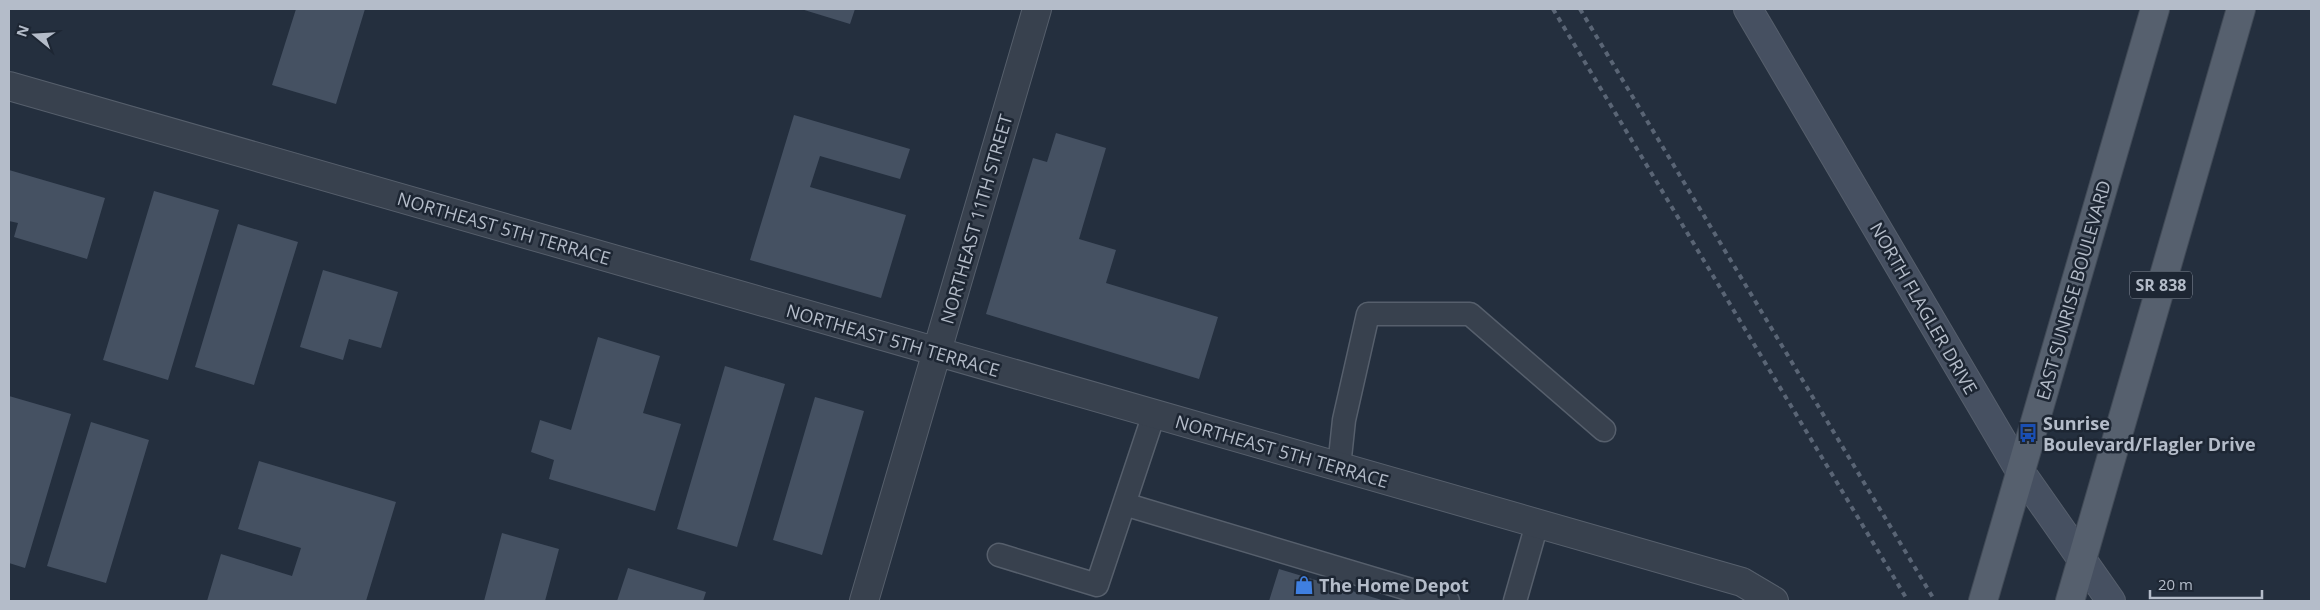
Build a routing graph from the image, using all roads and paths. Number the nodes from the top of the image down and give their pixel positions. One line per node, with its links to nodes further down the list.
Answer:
1 (1037, 9): 6 (street, NORTHEAST 11TH STREET)
2 (1748, 9): 10 (street, NORTH FLAGLER DRIVE)
3 (2155, 9): 10 (main road, EAST SUNRISE BOULEVARD)
4 (2241, 9): 14 (main road, SR 838)
5 (9, 86): 6 (street, NORTHEAST 5TH TERRACE)
6 (937, 352): 7 (street, NORTHEAST 5TH TERRACE); 15 (street, NORTHEAST 11TH STREET)
7 (1154, 414): 9 (street, NORTHEAST 5TH TERRACE); 11 (lane)
8 (1604, 430): 9 (lane)
9 (1339, 467): 12 (street, NORTHEAST 5TH TERRACE)
10 (2020, 472): 14 (street, NORTH FLAGLER DRIVE); 19 (main road, EAST SUNRISE BOULEVARD)
11 (1124, 504): 13 (lane); 16 (lane)
12 (1537, 524): 17 (lane); 18 (street, NORTHEAST 5TH TERRACE)
13 (999, 554)
14 (2082, 562): 20 (main road, SR 838); 21 (street, NORTH FLAGLER DRIVE)
15 (864, 601)
16 (1448, 601)
17 (1514, 601)
18 (1774, 601)
19 (1983, 601)
20 (2070, 601)
21 (2111, 601)

